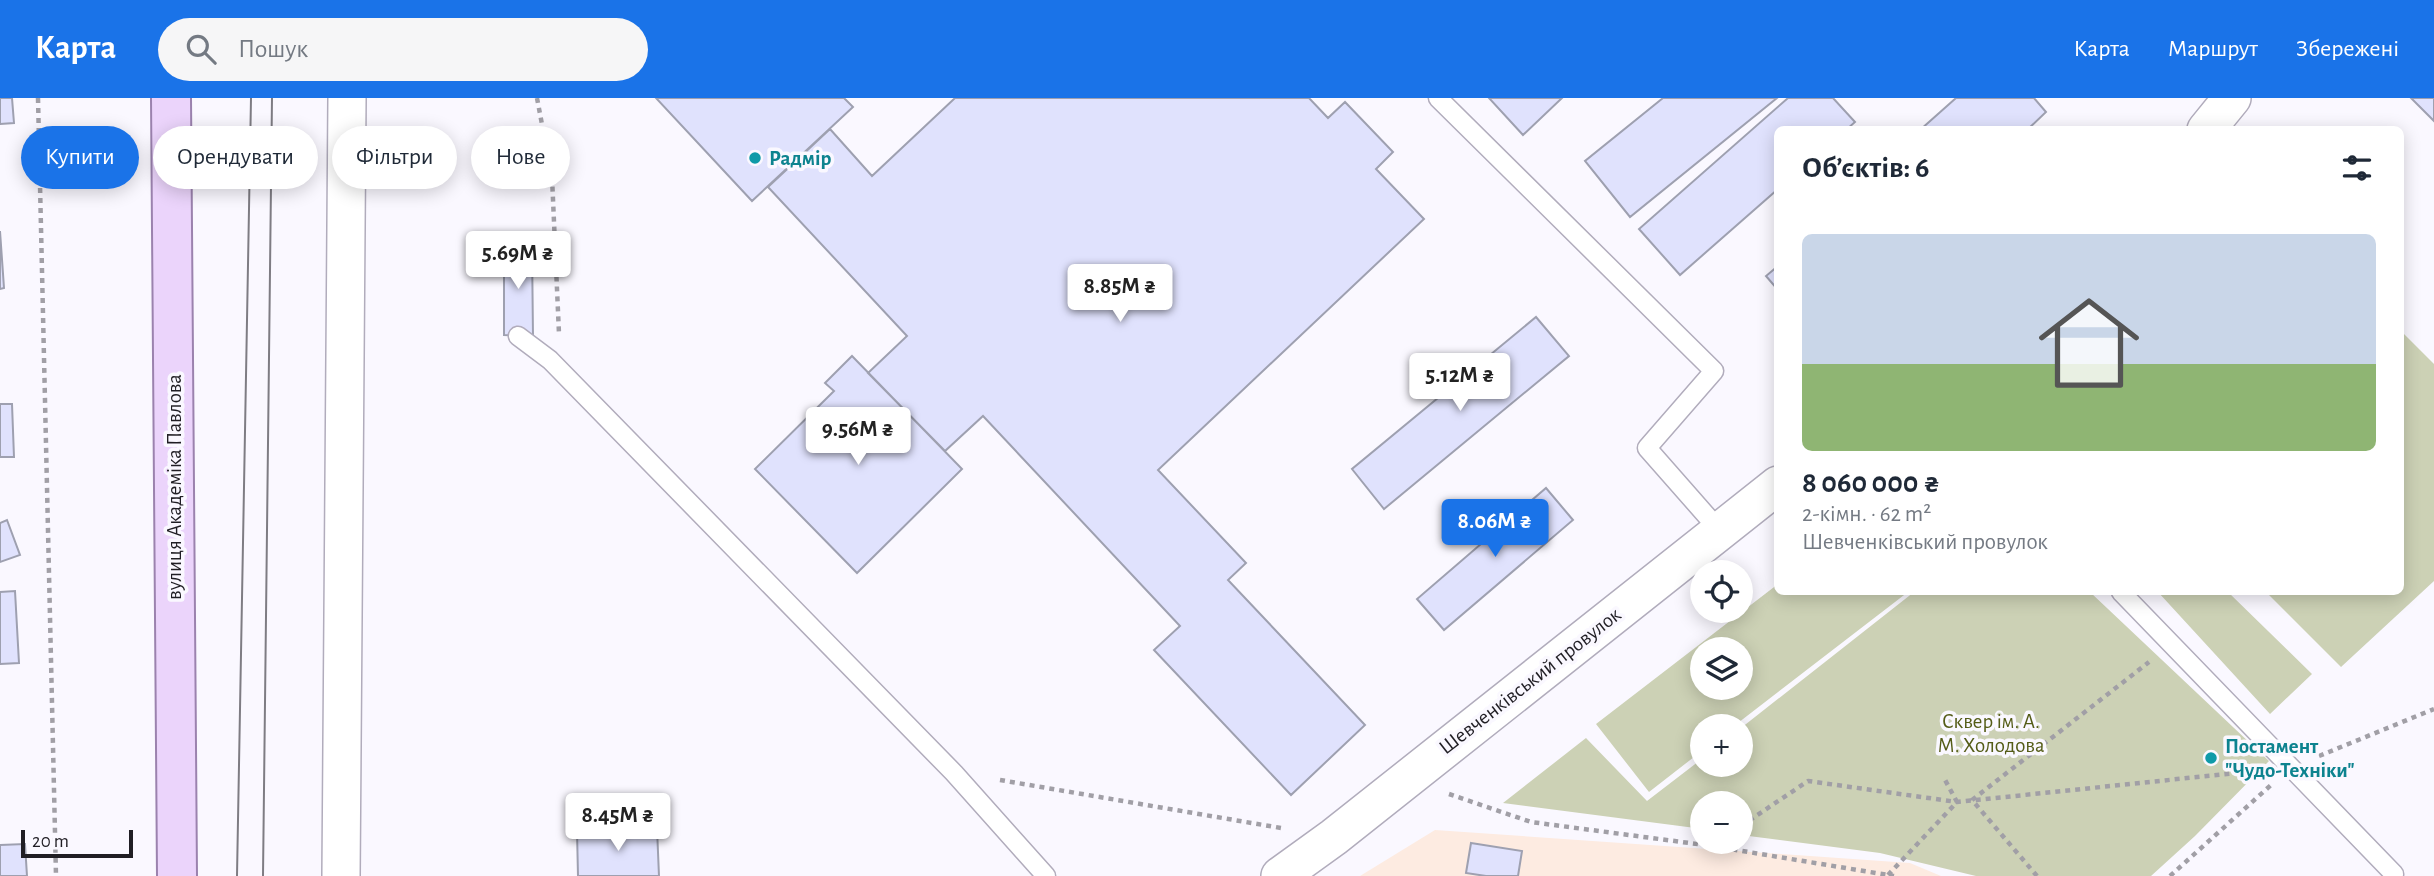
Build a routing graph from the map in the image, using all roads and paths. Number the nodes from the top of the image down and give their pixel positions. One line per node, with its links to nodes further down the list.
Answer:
1 (38, 98): 25 (path)
2 (171, 98): 26 (main road, вулиця Академіка Павлова)
3 (347, 98): 27 (street)
4 (537, 98): 9 (path)
5 (1438, 98): 11 (lane)
6 (2232, 98): 7 (street)
7 (2209, 126)
8 (518, 336): 9 (lane)
9 (561, 371): 15 (lane)
10 (1774, 488): 11 (street, Шевченківський провулок)
11 (1720, 531): 17 (street, Шевченківський провулок)
12 (2124, 595): 13 (lane)
13 (2172, 645): 14 (lane); 18 (path)
14 (2291, 767): 18 (path); 24 (lane)
15 (954, 773): 21 (path); 28 (lane)
16 (1944, 778): 19 (path)
17 (1406, 779): 21 (street, Шевченківський провулок); 22 (path)
18 (1972, 800): 19 (path); 31 (path)
19 (1957, 802): 20 (path); 30 (path)
20 (1753, 818)
21 (1334, 837): 29 (street, Шевченківський провулок)
22 (1690, 843)
23 (1753, 853): 30 (path)
24 (2395, 874)
25 (56, 876)
26 (177, 876)
27 (341, 876)
28 (1046, 876)
29 (1280, 876)
30 (1891, 876)
31 (2036, 876)

